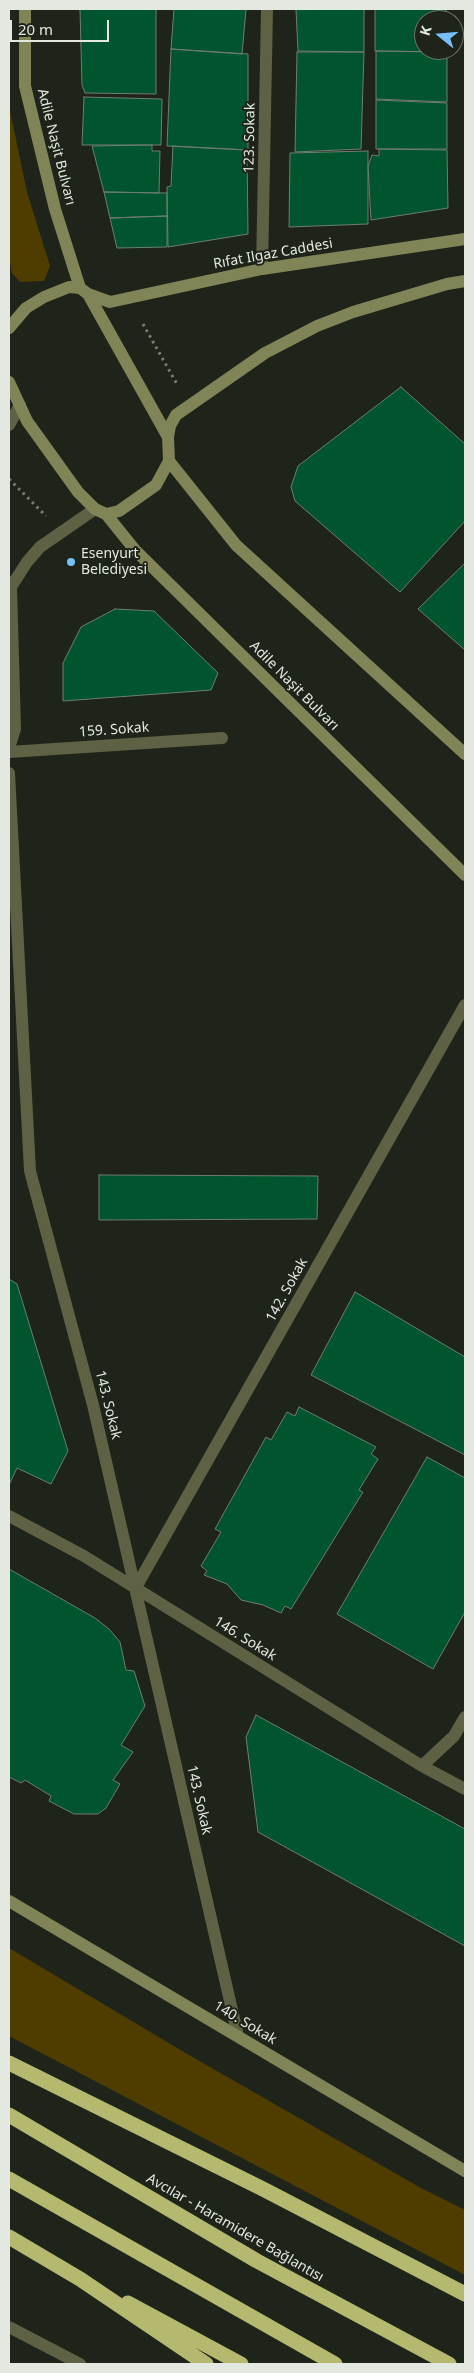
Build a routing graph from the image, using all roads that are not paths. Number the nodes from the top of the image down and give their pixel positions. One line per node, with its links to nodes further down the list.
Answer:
1 (25, 9): 6 (main road, Adile Naşit Bulvarı)
2 (267, 9): 4 (street, 123. Sokak)
3 (465, 239): 4 (main road, Rıfat Ilgaz Caddesi)
4 (262, 269): 6 (main road, Rıfat Ilgaz Caddesi)
5 (465, 281): 11 (main road)
6 (84, 291): 7 (main road); 11 (main road, Adile Naşit Bulvarı)
7 (9, 328)
8 (9, 382): 9 (main road, Adile Naşit Bulvarı)
9 (20, 405): 10 (street); 13 (main road, Adile Naşit Bulvarı)
10 (9, 425)
11 (168, 437): 12 (main road)
12 (169, 461): 13 (main road); 18 (main road)
13 (101, 512): 14 (street); 20 (main road, Adile Naşit Bulvarı)
14 (10, 585): 16 (street)
15 (222, 738): 17 (street, 159. Sokak)
16 (9, 748)
17 (9, 752)
18 (465, 754)
19 (9, 774): 23 (street, 143. Sokak)
20 (465, 875)
21 (465, 1005): 23 (street, 142. Sokak)
22 (9, 1516): 23 (street, 146. Sokak)
23 (135, 1589): 25 (street, 146. Sokak); 28 (street, 143. Sokak)
24 (465, 1717): 25 (street)
25 (422, 1766): 26 (street, 146. Sokak)
26 (465, 1789)
27 (9, 1901): 28 (main road, 140. Sokak)
28 (238, 2036): 31 (main road, 140. Sokak)
29 (9, 2063): 35 (highway)
30 (9, 2114): 41 (highway, Avcılar - Haramidere Bağlantısı)
31 (465, 2171)
32 (9, 2179): 40 (highway)
33 (9, 2237): 34 (highway)
34 (80, 2280): 38 (highway); 39 (highway)
35 (465, 2294)
36 (9, 2326): 37 (street)
37 (80, 2364)
38 (206, 2364)
39 (241, 2364)
40 (335, 2364)
41 (449, 2364)

